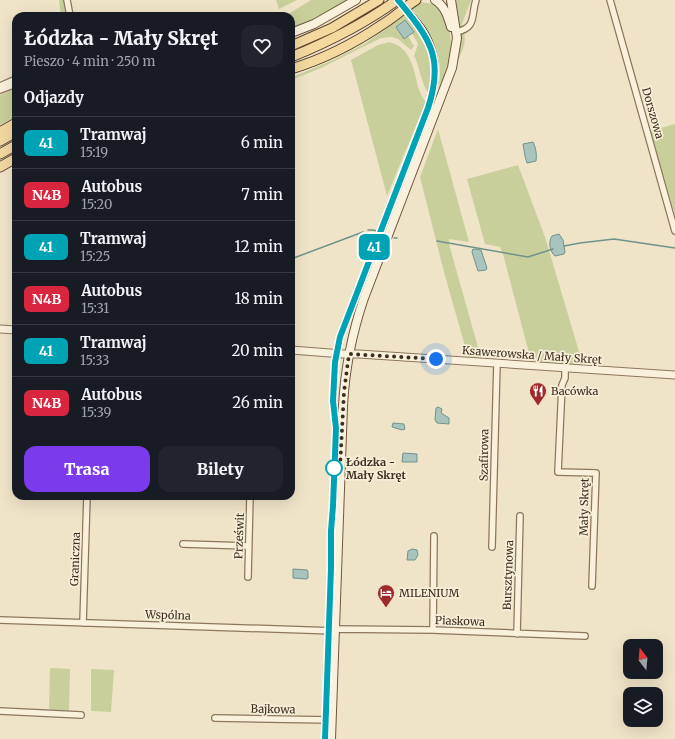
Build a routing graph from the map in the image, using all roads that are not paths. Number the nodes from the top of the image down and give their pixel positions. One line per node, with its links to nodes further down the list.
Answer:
1 (67, 0): 10 (street)
2 (356, 0): 11 (main road)
3 (379, 0): 13 (main road)
4 (416, 0): 16 (main road)
5 (435, 0): 14 (main road)
6 (451, 0): 12 (main road)
7 (476, 0): 12 (street)
8 (610, 0): 29 (street, Dorszowa)
9 (393, 3): 15 (main road)
10 (69, 12)
11 (295, 31)
12 (456, 32): 14 (main road)
13 (295, 44)
14 (455, 52): 33 (main road)
15 (295, 55)
16 (295, 68)
17 (12, 81): 18 (street)
18 (0, 86)
19 (12, 86): 20 (street)
20 (0, 90)
21 (12, 125): 22 (main road)
22 (0, 132)
23 (12, 134): 24 (main road)
24 (0, 141)
25 (12, 147): 26 (main road)
26 (0, 154)
27 (12, 160): 28 (main road)
28 (0, 167)
29 (675, 231)
30 (0, 329): 31 (street)
31 (12, 330)
32 (295, 350): 33 (street, Ksawerowska / Mały Skręt)
33 (349, 354): 34 (street, Ksawerowska / Mały Skręt); 48 (main road)
34 (497, 363): 35 (street, Ksawerowska / Mały Skręt); 43 (street, Szafirowa)
35 (565, 368): 36 (street, Ksawerowska / Mały Skręt); 45 (street, Mały Skręt)
36 (675, 375)
37 (87, 500): 47 (street, Graniczna)
38 (250, 500): 42 (street, Prześwit)
39 (520, 516): 50 (street, Bursztynowa)
40 (434, 536): 49 (street)
41 (183, 544): 42 (street)
42 (248, 546): 44 (street, Prześwit)
43 (492, 547)
44 (248, 577)
45 (592, 586)
46 (0, 620): 47 (street, Wspólna)
47 (83, 623): 48 (street, Wspólna)
48 (335, 630): 49 (street, Piaskowa); 55 (main road)
49 (433, 630): 50 (street, Piaskowa)
50 (517, 634): 51 (street, Piaskowa)
51 (585, 636)
52 (0, 711): 53 (street)
53 (82, 715)
54 (214, 718): 55 (street, Bajkowa)
55 (332, 720): 56 (main road)
56 (331, 739)

